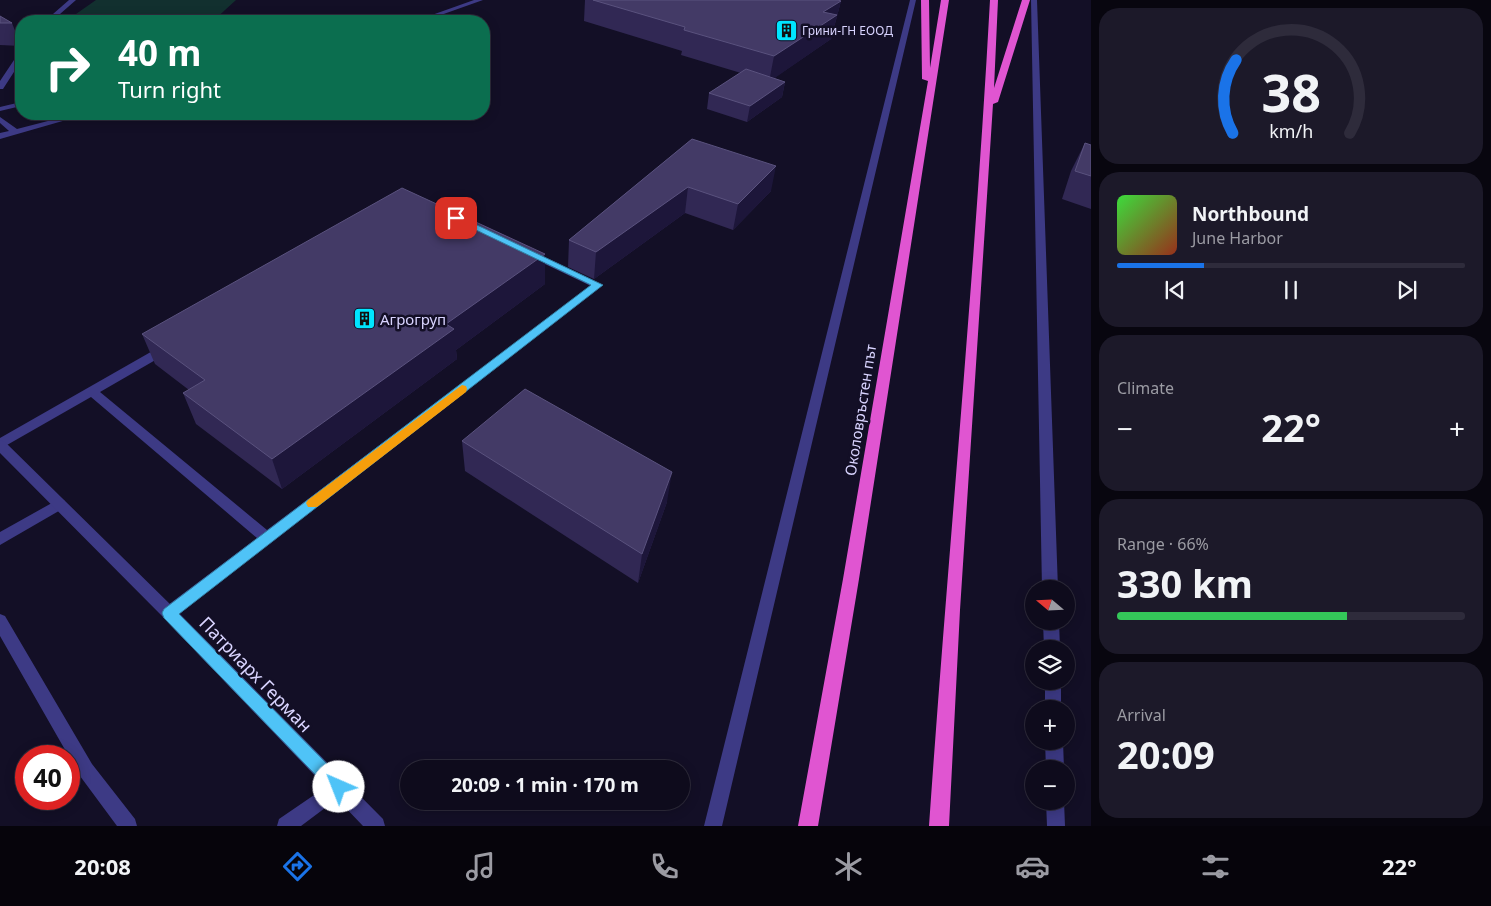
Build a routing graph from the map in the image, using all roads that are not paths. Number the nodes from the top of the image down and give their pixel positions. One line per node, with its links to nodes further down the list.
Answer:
1 (73, 0): 9 (street)
2 (480, 0): 10 (street)
3 (913, 0): 36 (street)
4 (925, 0): 17 (highway)
5 (945, 0): 17 (highway, Околовръстен път)
6 (994, 0): 18 (highway)
7 (1026, 0): 18 (highway)
8 (1034, 0): 28 (street)
9 (55, 15)
10 (436, 15)
11 (15, 65): 12 (street)
12 (0, 87)
13 (15, 105): 14 (street)
14 (0, 109)
15 (0, 119): 19 (street)
16 (60, 120): 19 (street)
17 (926, 122): 37 (highway, Околовръстен път)
18 (988, 125): 38 (highway)
19 (15, 132): 20 (street)
20 (0, 136)
21 (518, 247): 26 (street)
22 (178, 341): 23 (street)
23 (92, 392): 24 (street); 26 (street)
24 (0, 445): 25 (street, Патриарх Герман)
25 (59, 504): 27 (street); 29 (street, Патриарх Герман)
26 (267, 538): 29 (street)
27 (0, 539)
28 (1050, 580)
29 (169, 613): 31 (street, Патриарх Герман)
30 (0, 621): 33 (street)
31 (339, 787): 34 (street); 35 (street, Патриарх Герман)
32 (1055, 810): 39 (street)
33 (128, 826)
34 (286, 826)
35 (376, 826)
36 (713, 826)
37 (808, 826)
38 (939, 826)
39 (1056, 826)

